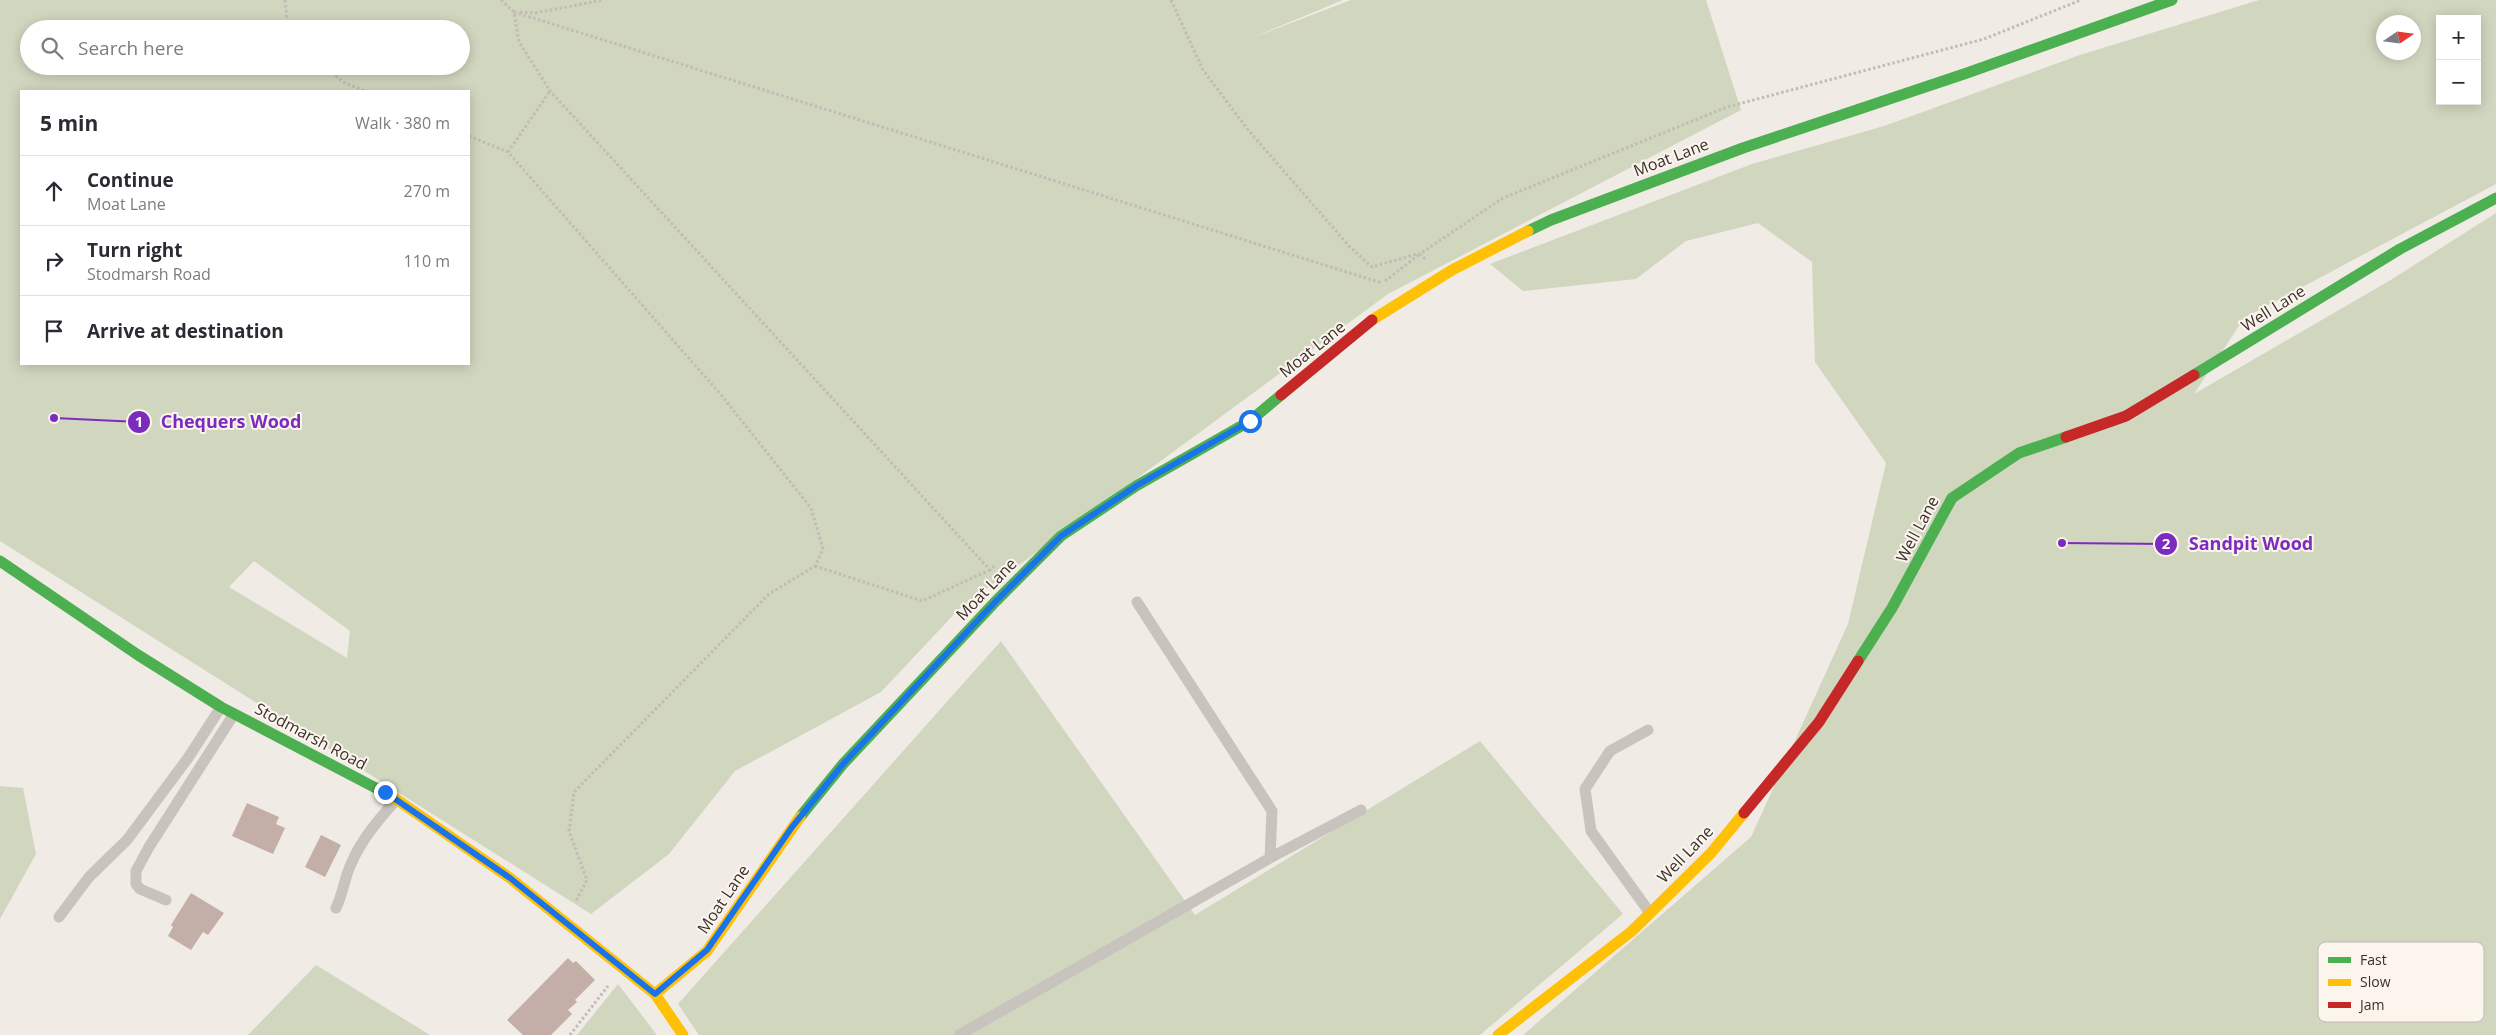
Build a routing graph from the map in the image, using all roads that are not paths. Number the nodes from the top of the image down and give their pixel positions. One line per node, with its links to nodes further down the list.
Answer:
1 (2172, 0): 15 (street, Moat Lane)
2 (2496, 198): 13 (street, Well Lane)
3 (0, 561): 5 (street, Stodmarsh Road)
4 (1137, 602): 10 (lane)
5 (221, 707): 6 (street, Stodmarsh Road); 14 (lane)
6 (234, 714): 8 (street, Stodmarsh Road); 11 (lane)
7 (1648, 730): 13 (lane)
8 (396, 800): 12 (lane); 15 (street, Stodmarsh Road)
9 (1361, 810): 10 (lane)
10 (1270, 858): 17 (lane)
11 (166, 900)
12 (336, 908)
13 (1650, 913): 18 (street, Well Lane)
14 (58, 917)
15 (655, 994): 16 (street, Stodmarsh Road)
16 (683, 1035)
17 (959, 1035)
18 (1498, 1035)

